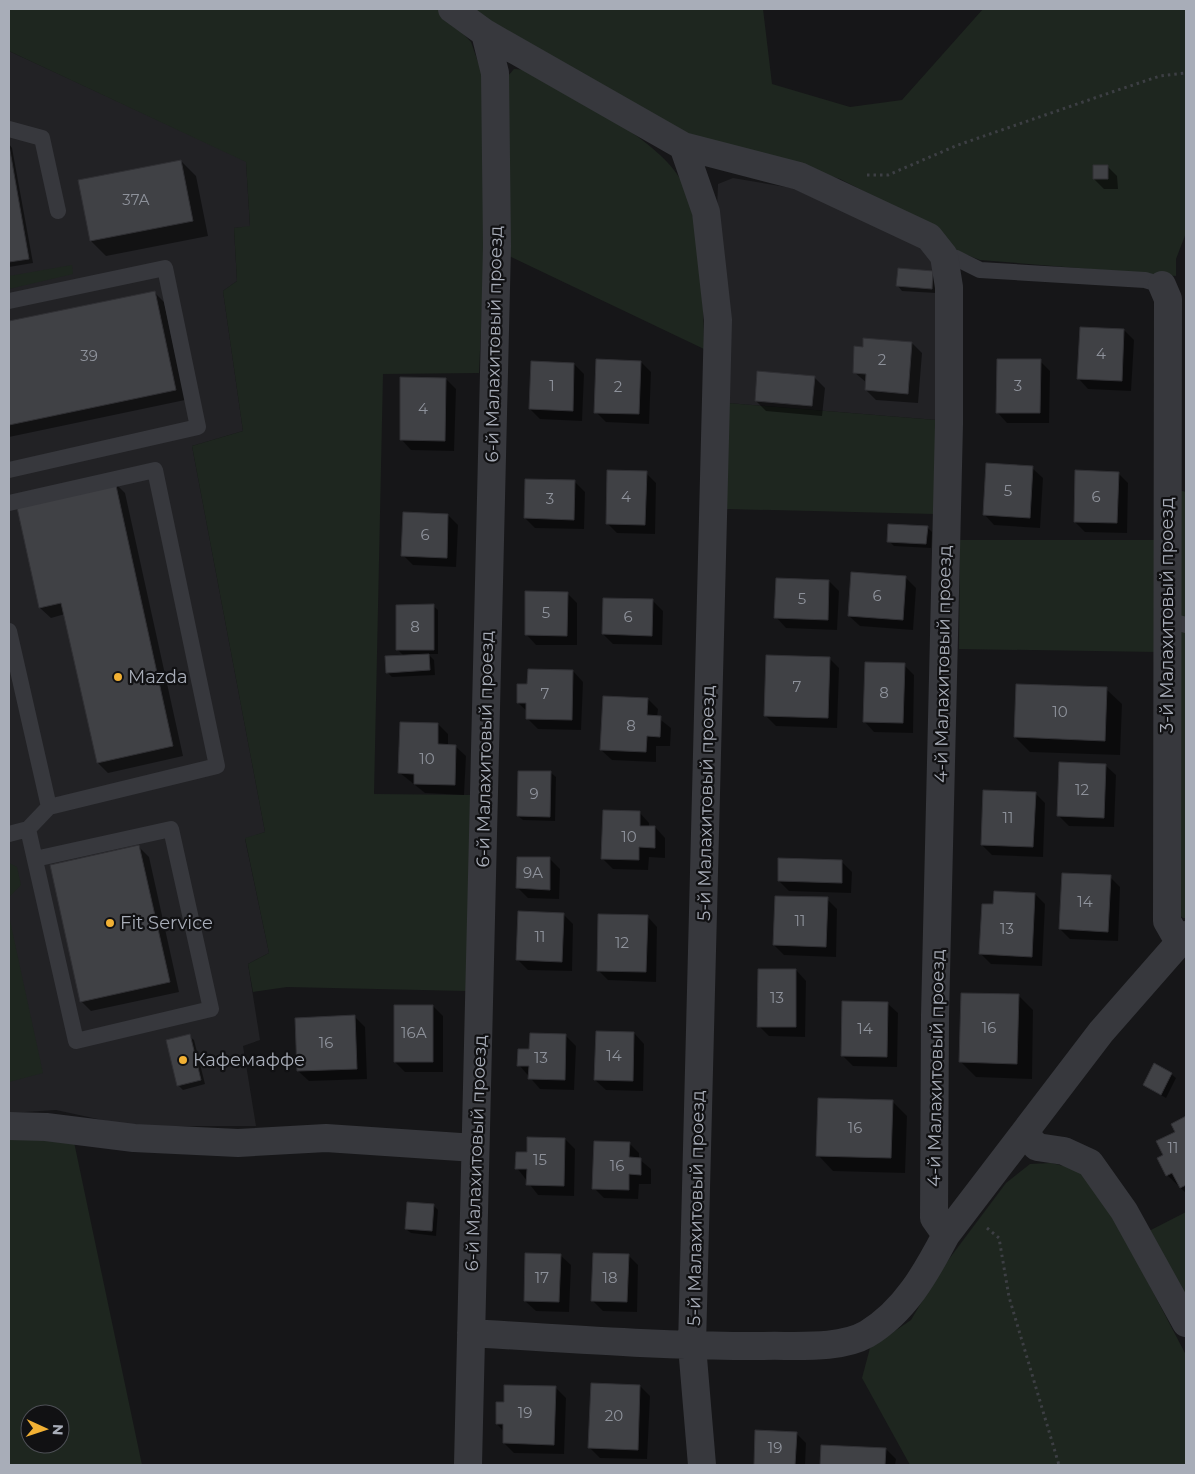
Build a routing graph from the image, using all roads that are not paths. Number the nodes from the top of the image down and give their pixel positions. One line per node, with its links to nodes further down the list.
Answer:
1 (452, 9): 2 (street)
2 (485, 33): 4 (street); 20 (street, 6-й Малахитовый проезд)
3 (9, 129): 5 (lane)
4 (682, 146): 6 (street); 24 (street, 5-й Малахитовый проезд)
5 (58, 211)
6 (944, 256): 7 (lane); 21 (street, 4-й Малахитовый проезд)
7 (1162, 285): 11 (street, 3-й Малахитовый проезд)
8 (9, 301): 9 (lane)
9 (9, 470)
10 (9, 503): 13 (lane)
11 (1177, 622): 17 (street, 3-й Малахитовый проезд)
12 (9, 631): 13 (lane)
13 (48, 807): 14 (lane)
14 (28, 829): 15 (lane); 16 (lane)
15 (9, 834)
16 (36, 859): 16 (lane)
17 (1183, 938): 19 (street)
18 (9, 1126): 20 (street)
19 (1024, 1134): 21 (street); 22 (street)
20 (475, 1148): 23 (street, 6-й Малахитовый проезд)
21 (946, 1235): 24 (street)
22 (1186, 1323)
23 (471, 1333): 24 (street); 25 (street, 6-й Малахитовый проезд)
24 (692, 1346): 26 (street, 5-й Малахитовый проезд)
25 (468, 1465)
26 (702, 1465)

